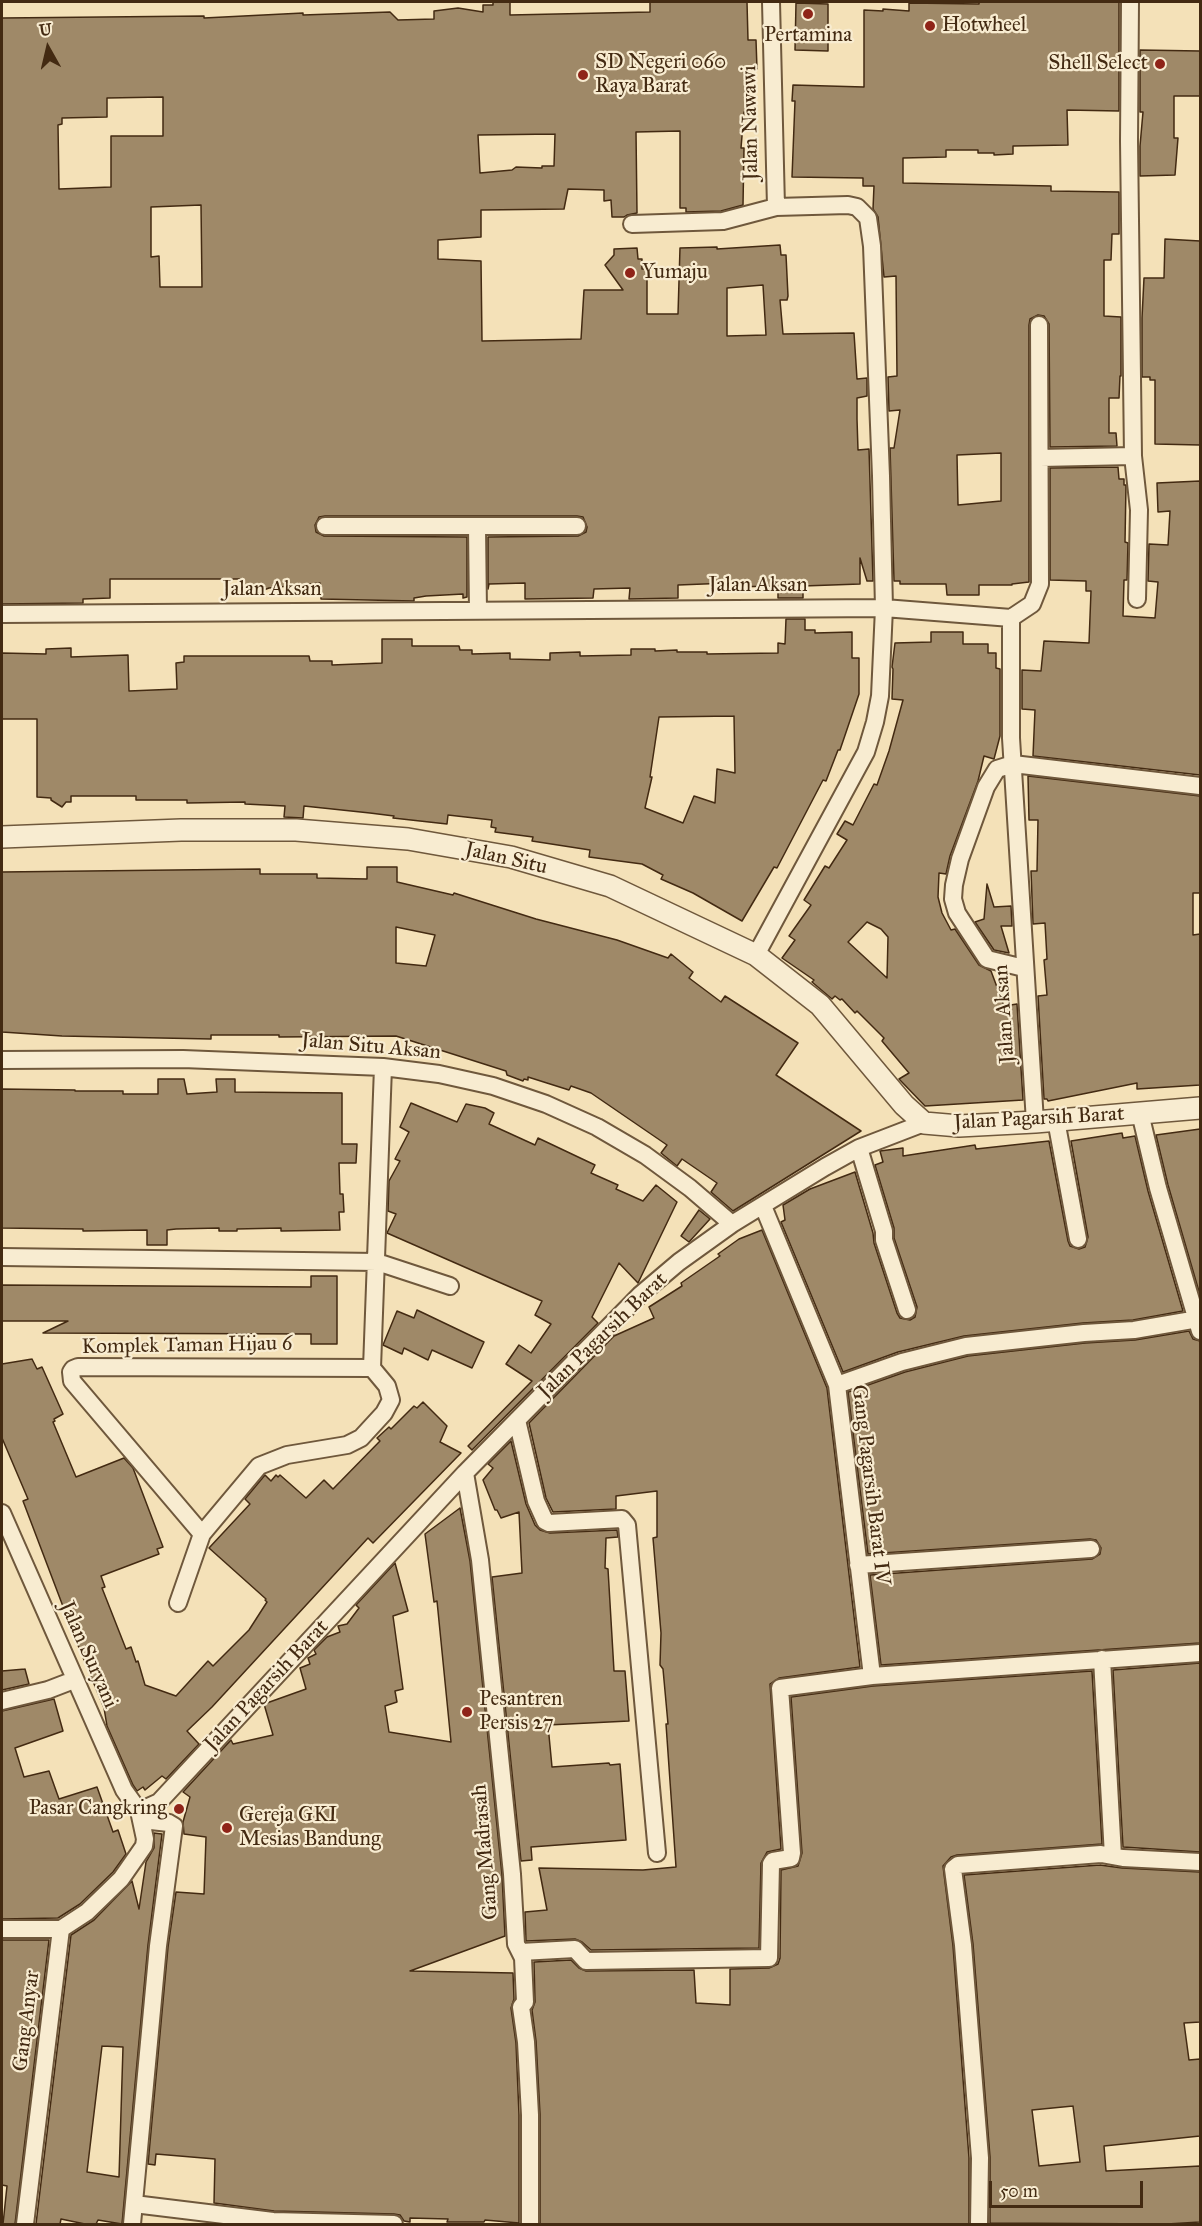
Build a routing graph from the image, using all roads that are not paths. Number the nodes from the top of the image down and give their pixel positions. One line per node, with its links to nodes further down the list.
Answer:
1 (771, 2): 3 (street, Jalan Nawawi)
2 (1130, 2): 6 (street)
3 (776, 207): 4 (street); 12 (street)
4 (632, 224)
5 (1039, 325): 7 (street)
6 (1133, 456): 7 (street); 11 (street)
7 (1040, 458): 15 (street)
8 (325, 526): 10 (street)
9 (578, 526): 10 (street)
10 (477, 527): 13 (street)
11 (1137, 599)
12 (884, 608): 13 (street, Jalan Aksan); 15 (street, Jalan Aksan); 19 (street)
13 (478, 611): 14 (street, Jalan Aksan)
14 (2, 614)
15 (1011, 618): 16 (street, Jalan Aksan)
16 (1013, 764): 17 (street); 20 (street, Jalan Aksan); 20 (street)
17 (1200, 786)
18 (2, 837): 19 (street, Jalan Situ)
19 (756, 956): 26 (street, Jalan Situ)
20 (1024, 968): 25 (street, Jalan Aksan)
21 (2, 1060): 22 (street, Jalan Situ Aksan)
22 (383, 1067): 29 (street, Jalan Situ Aksan); 32 (street)
23 (1200, 1108): 24 (street, Jalan Pagarsih Barat)
24 (1140, 1113): 25 (street, Jalan Pagarsih Barat); 35 (street)
25 (1046, 1121): 26 (street, Jalan Pagarsih Barat); 30 (street, Jalan Aksan)
26 (924, 1123): 27 (street, Jalan Pagarsih Barat)
27 (859, 1148): 28 (street, Jalan Pagarsih Barat); 34 (street)
28 (763, 1206): 29 (street, Jalan Pagarsih Barat); 37 (street, Gang Pagarsih Barat IV)
29 (732, 1224): 38 (street, Jalan Pagarsih Barat)
30 (1078, 1239)
31 (2, 1257): 32 (street)
32 (377, 1262): 33 (street); 36 (street)
33 (450, 1286)
34 (907, 1310)
35 (1199, 1325): 37 (street)
36 (372, 1368): 41 (street); 41 (street, Komplek Taman Hijau 6)
37 (837, 1385): 43 (street, Gang Pagarsih Barat IV)
38 (517, 1420): 39 (street, Jalan Pagarsih Barat); 51 (street)
39 (465, 1473): 50 (street, Jalan Pagarsih Barat); 56 (street, Gang Madrasah)
40 (2, 1513): 48 (street, Jalan Suryani)
41 (202, 1534): 44 (street)
42 (1091, 1549): 43 (street)
43 (858, 1565): 47 (street, Gang Pagarsih Barat IV)
44 (178, 1603)
45 (1200, 1653): 46 (street)
46 (1102, 1659): 47 (street); 52 (street)
47 (872, 1676): 56 (street)
48 (74, 1680): 49 (street); 50 (street, Jalan Suryani)
49 (2, 1701)
50 (141, 1816): 55 (street); 57 (street)
51 (657, 1853)
52 (1113, 1856): 53 (street); 62 (street)
53 (1200, 1862)
54 (2, 1929): 55 (street)
55 (61, 1929): 58 (street, Gang Anyar)
56 (521, 1952): 61 (street, Gang Madrasah)
57 (134, 2204): 59 (street); 60 (street)
58 (25, 2224)
59 (132, 2224)
60 (394, 2224)
61 (530, 2224)
62 (979, 2224)

